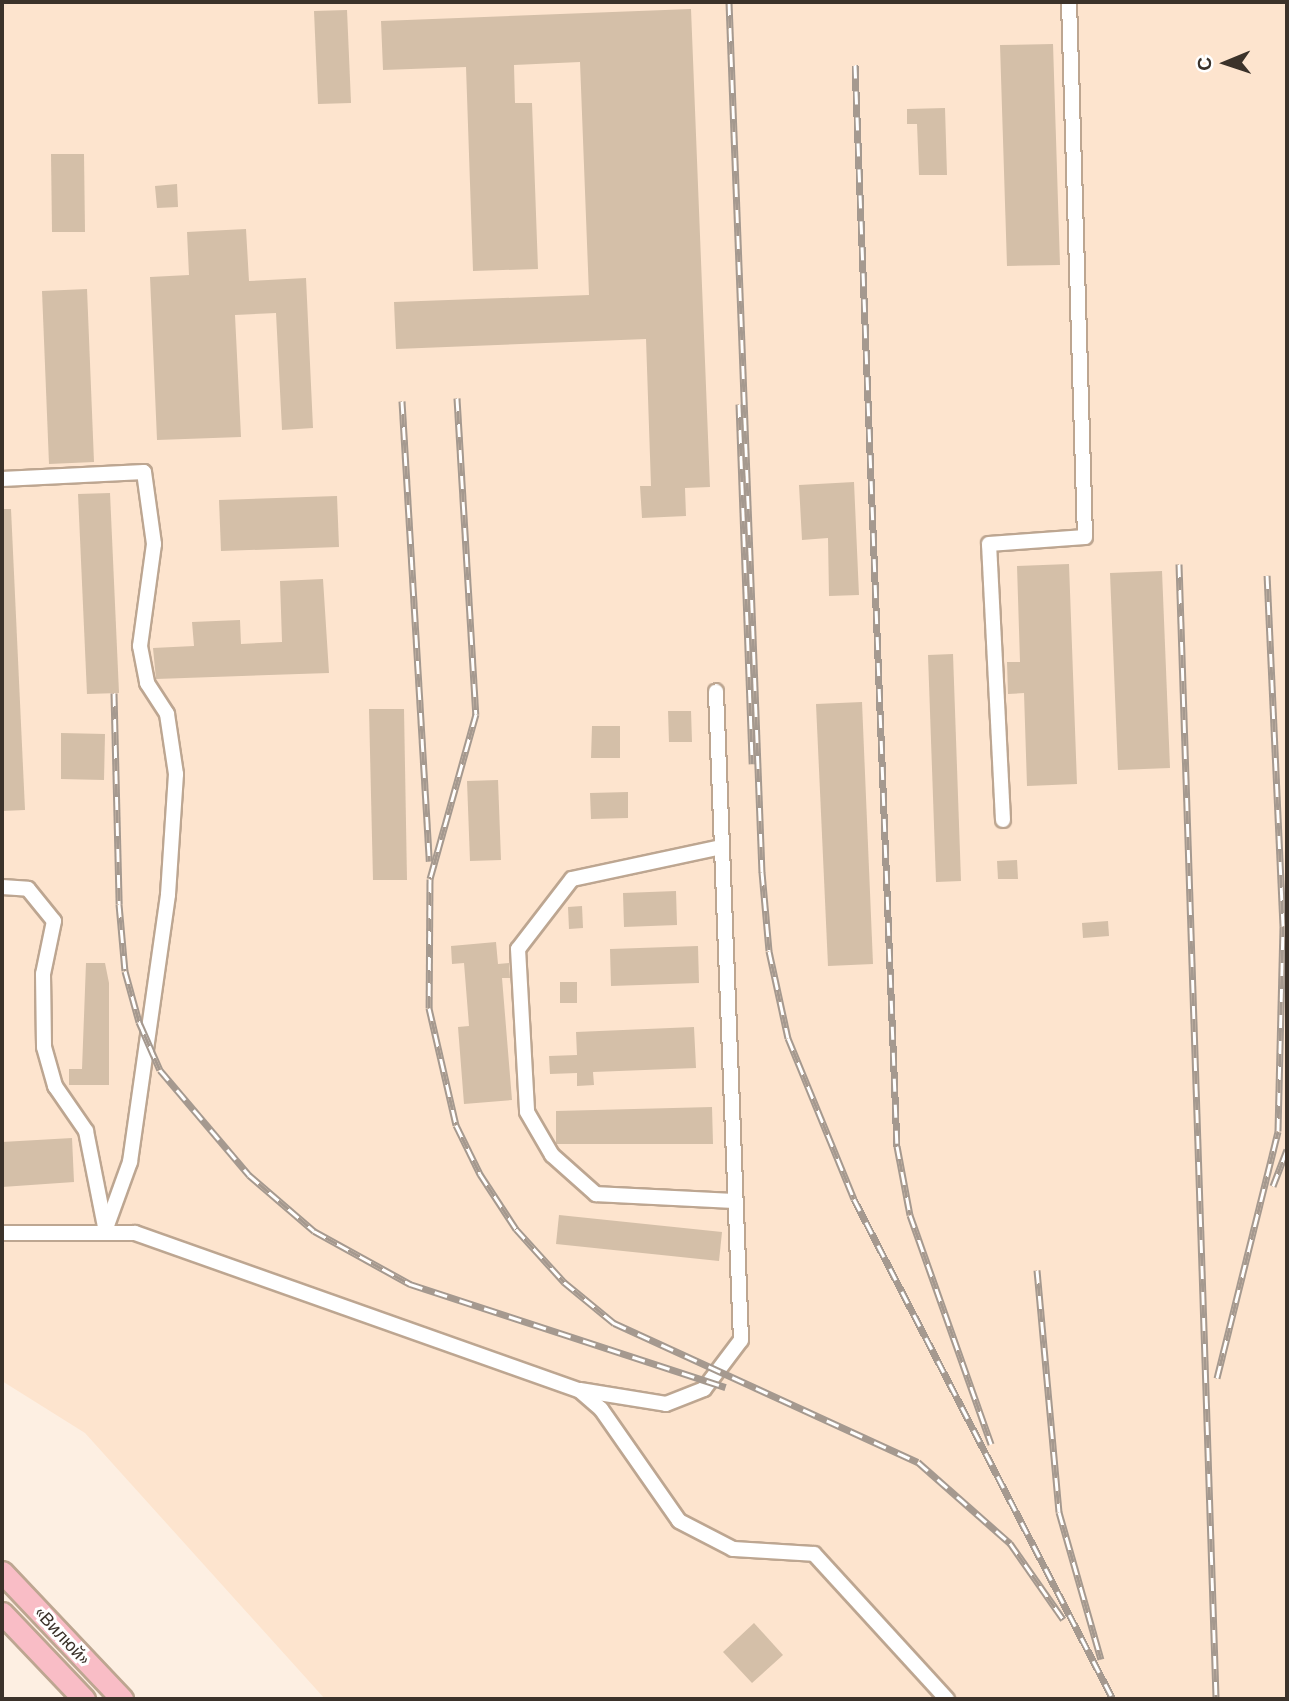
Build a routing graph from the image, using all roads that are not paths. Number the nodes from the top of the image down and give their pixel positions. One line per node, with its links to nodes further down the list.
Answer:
1 (1069, 2): 4 (street)
2 (2, 479): 8 (street)
3 (716, 691): 5 (street)
4 (1003, 820)
5 (720, 847): 7 (street); 7 (street)
6 (2, 887): 8 (street)
7 (732, 1200): 10 (street)
8 (105, 1231): 9 (street); 10 (street)
9 (2, 1233)
10 (579, 1390): 15 (street)
11 (2, 1572): 14 (highway, «Вилюй»)
12 (2, 1613): 13 (highway, «Вилюй»)
13 (84, 1699)
14 (122, 1699)
15 (947, 1699)

